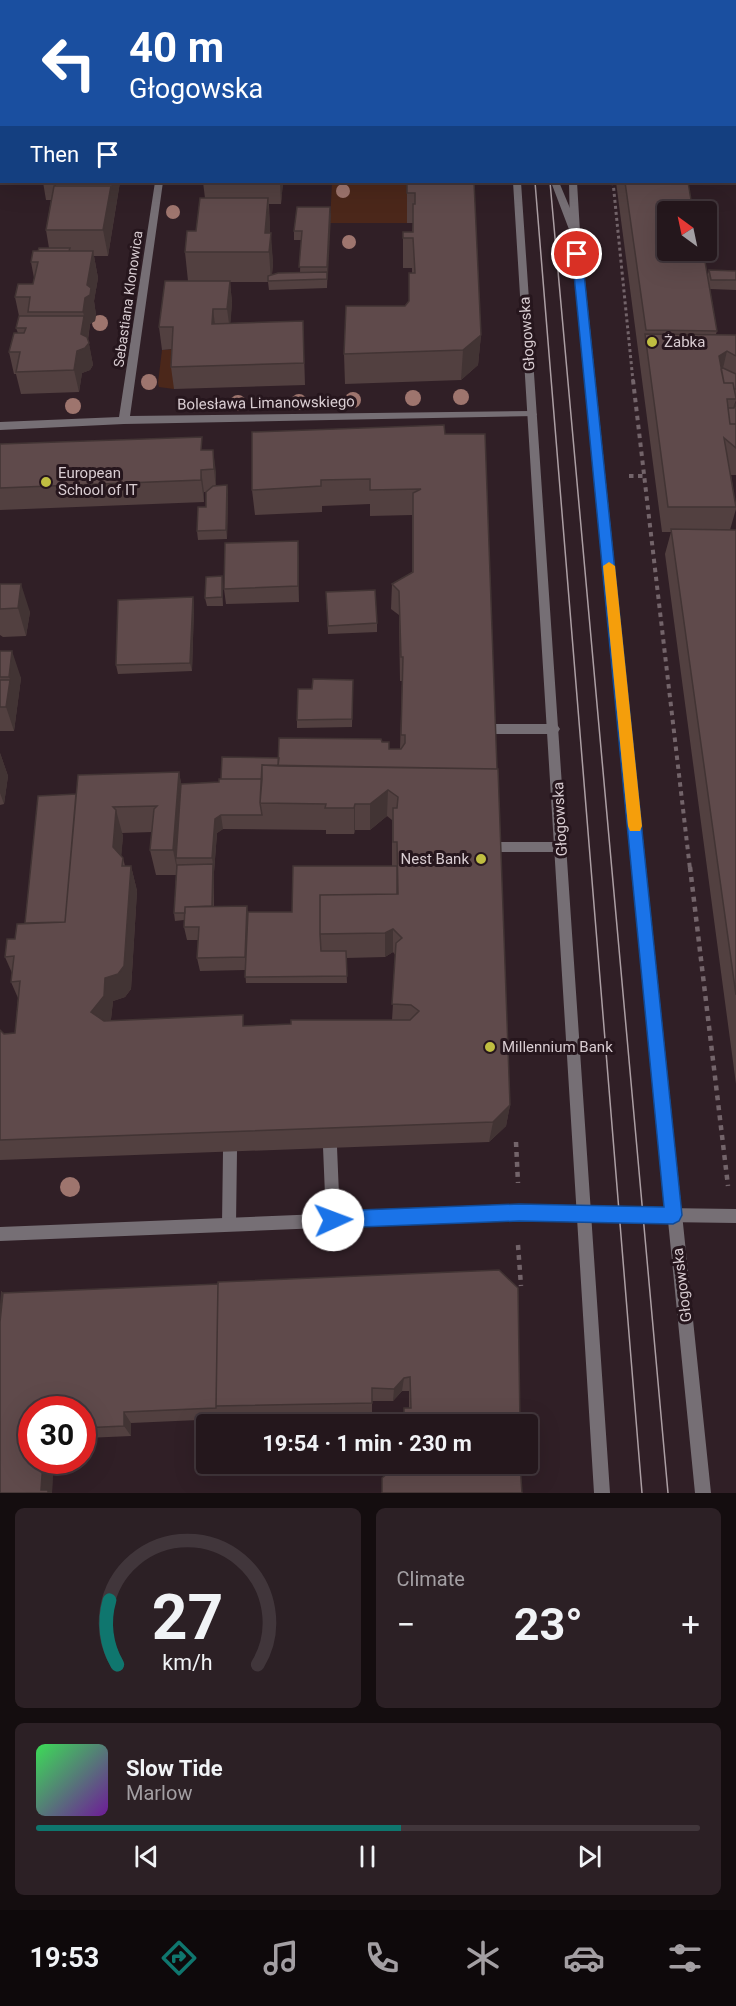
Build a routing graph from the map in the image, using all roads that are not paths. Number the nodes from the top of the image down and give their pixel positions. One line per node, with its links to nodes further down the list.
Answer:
1 (159, 183): 7 (street, Sebastiana Klonowica)
2 (517, 183): 6 (street, Głogowska)
3 (555, 183): 5 (street)
4 (573, 183): 5 (street, Głogowska)
5 (575, 232): 16 (street, Głogowska)
6 (532, 414): 7 (street, Bolesława Limanowskiego); 10 (street, Głogowska)
7 (124, 420): 8 (street, Bolesława Limanowskiego)
8 (0, 426)
9 (492, 729): 10 (street)
10 (554, 729): 12 (street, Głogowska)
11 (495, 847): 12 (street)
12 (561, 847): 15 (street, Głogowska)
13 (330, 1147): 18 (street)
14 (230, 1151): 19 (street)
15 (584, 1214): 16 (street); 18 (street); 21 (street, Głogowska)
16 (673, 1215): 17 (street); 22 (street, Głogowska)
17 (734, 1216)
18 (333, 1220): 19 (street)
19 (229, 1224): 20 (street)
20 (0, 1234)
21 (602, 1493)
22 (703, 1493)

